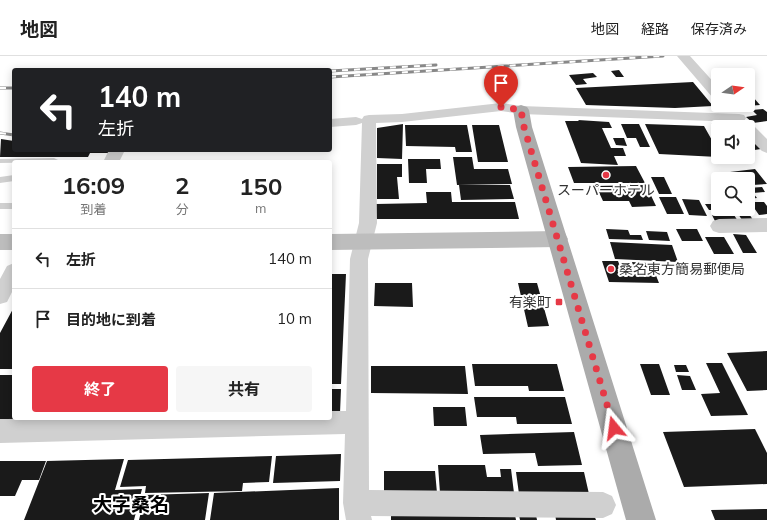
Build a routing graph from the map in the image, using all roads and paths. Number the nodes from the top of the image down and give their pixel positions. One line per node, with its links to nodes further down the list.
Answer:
1 (683, 56): 2 (street)
2 (711, 87)
3 (521, 110): 7 (street); 19 (main road); 23 (street)
4 (370, 111): 8 (street)
5 (734, 112): 6 (street)
6 (741, 120)
7 (711, 122)
8 (332, 123)
9 (755, 135): 10 (street)
10 (767, 148)
11 (0, 161): 12 (lane)
12 (12, 161)
13 (12, 178): 14 (lane)
14 (0, 180)
15 (0, 206): 16 (lane)
16 (12, 206)
17 (767, 225): 18 (street)
18 (719, 226)
19 (558, 239): 23 (street); 30 (main road)
20 (0, 242): 21 (street)
21 (12, 242)
22 (332, 242): 23 (street)
23 (364, 242): 26 (street)
24 (12, 275): 25 (street)
25 (0, 296)
26 (358, 422): 27 (street); 29 (street)
27 (0, 432)
28 (603, 505): 29 (street)
29 (358, 512)
30 (641, 520)

